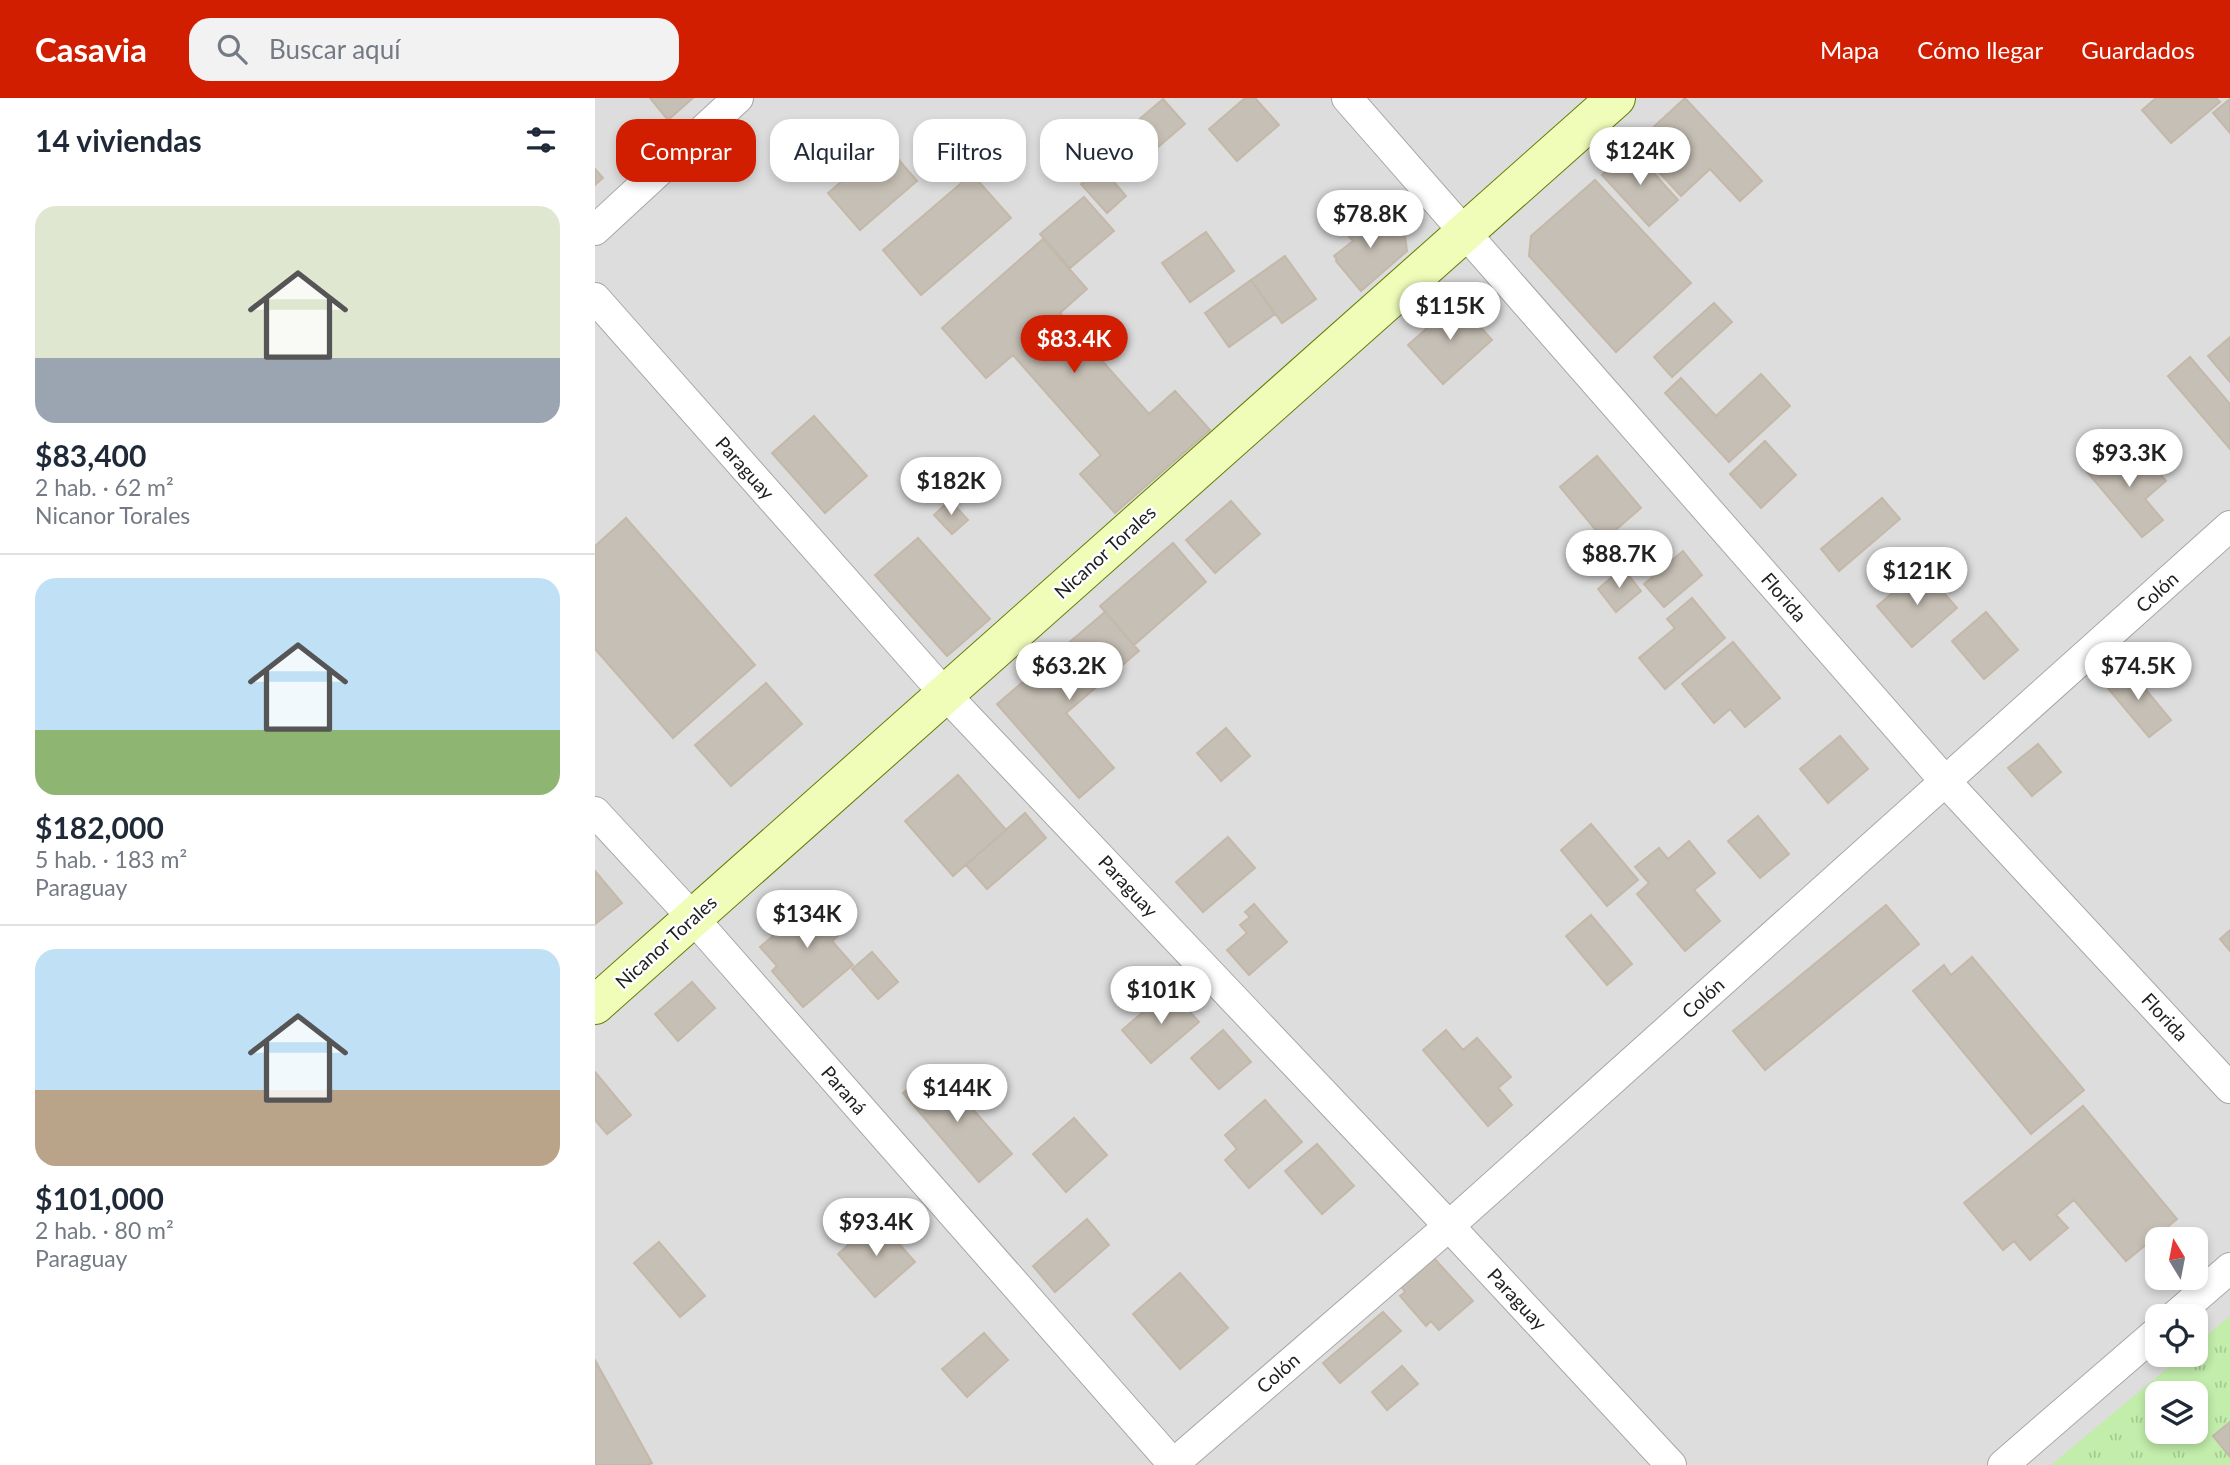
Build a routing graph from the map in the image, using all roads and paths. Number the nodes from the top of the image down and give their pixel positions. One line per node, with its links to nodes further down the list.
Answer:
1 (738, 98): 4 (street)
2 (1347, 98): 5 (street, Florida)
3 (1616, 98): 5 (street, Nicanor Torales)
4 (595, 230)
5 (1464, 233): 8 (street, Nicanor Torales); 9 (street, Florida)
6 (595, 298): 8 (street, Paraguay)
7 (2230, 526): 9 (street, Colón)
8 (945, 694): 11 (street, Nicanor Torales); 14 (street, Paraguay)
9 (1945, 781): 13 (street, Florida); 14 (street, Colón)
10 (595, 812): 11 (street, Paraná)
11 (693, 918): 12 (street, Nicanor Torales); 18 (street, Paraná)
12 (595, 1005)
13 (2230, 1088)
14 (1450, 1226): 18 (street, Colón); 19 (street, Paraguay)
15 (2230, 1268): 16 (street)
16 (2189, 1304)
17 (2145, 1342): 20 (street)
18 (1173, 1465)
19 (1671, 1465)
20 (2003, 1465)

